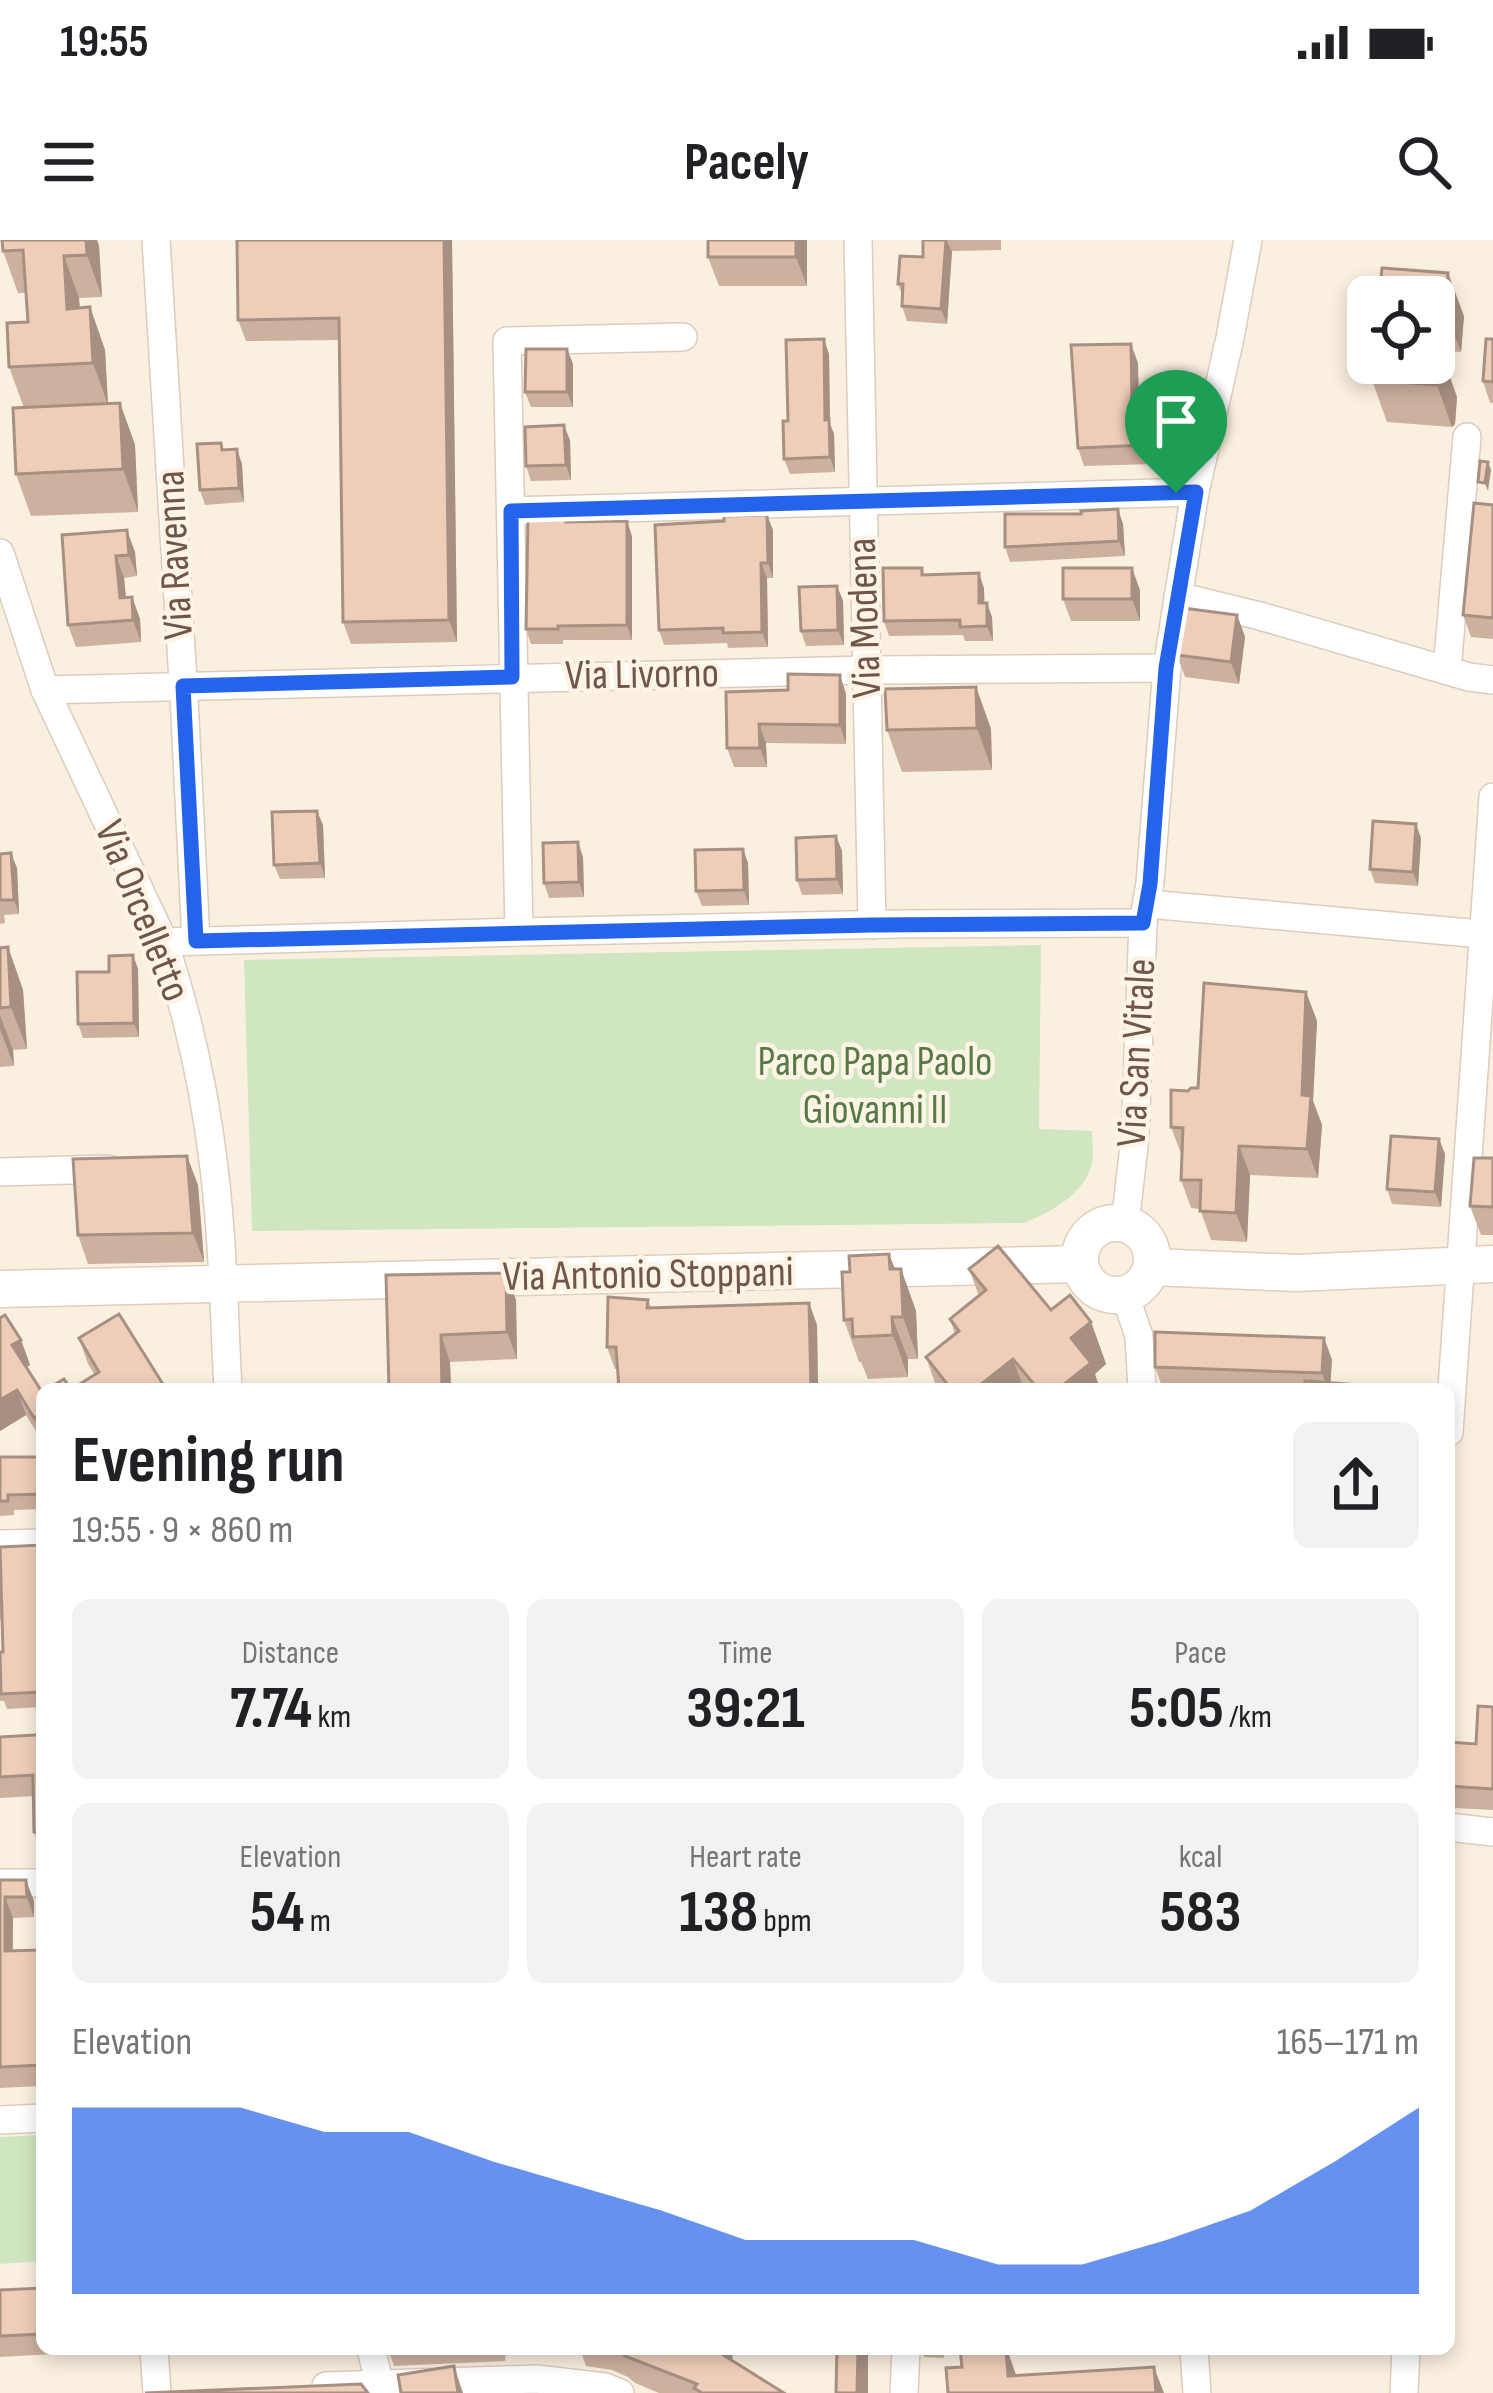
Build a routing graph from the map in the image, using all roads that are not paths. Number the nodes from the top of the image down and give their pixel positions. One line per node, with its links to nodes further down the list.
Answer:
1 (156, 240): 16 (street, Via Ravenna)
2 (858, 240): 7 (street, Via Modena)
3 (1246, 241): 6 (street, Via San Vitale)
4 (683, 337): 8 (street)
5 (1467, 437): 13 (street)
6 (1196, 492): 7 (street); 10 (street, Via San Vitale)
7 (862, 502): 8 (street); 12 (street, Via Modena)
8 (511, 511): 14 (street)
9 (0, 553): 17 (street, Via Orcelletto)
10 (1178, 596): 11 (street, Via San Vitale); 13 (street)
11 (1166, 668): 12 (street, Via Livorno); 19 (street, Via San Vitale)
12 (867, 670): 14 (street, Via Livorno); 20 (street, Via Modena)
13 (1447, 670): 15 (street)
14 (512, 677): 16 (street, Via Livorno); 21 (street)
15 (1493, 680)
16 (183, 686): 17 (street, Via Livorno); 23 (street, Via Ravenna)
17 (45, 690): 24 (street, Via Orcelletto)
18 (1493, 797): 22 (street)
19 (1146, 914): 20 (street); 22 (street); 27 (street, Via San Vitale)
20 (872, 925): 21 (street)
21 (519, 932): 23 (street)
22 (1488, 934): 29 (street)
23 (196, 941): 24 (street)
24 (164, 943): 31 (street, Via Orcelletto)
25 (142, 1168): 26 (street)
26 (0, 1172)
27 (1125, 1224): 28 (street); 30 (street)
28 (1080, 1264): 31 (street, Via Antonio Stoppani); 33 (street)
29 (1478, 1265): 30 (street); 36 (street)
30 (1152, 1267): 33 (street)
31 (221, 1284): 32 (street, Via Antonio Stoppani); 34 (street, Via Orcelletto)
32 (0, 1289)
33 (1125, 1294): 35 (street)
34 (228, 1383)
35 (1142, 1383)
36 (1455, 1397)
37 (0, 1544): 38 (street)
38 (36, 1544)
39 (1455, 1828): 40 (street)
40 (1493, 1832)
41 (0, 1883): 42 (street)
42 (36, 1883)
43 (36, 2118): 44 (street)
44 (0, 2120)
45 (154, 2355): 55 (street)
46 (372, 2355): 53 (street)
47 (514, 2355): 51 (street)
48 (906, 2355): 57 (street)
49 (1194, 2355): 58 (street)
50 (1406, 2355): 59 (street)
51 (514, 2380): 53 (street); 56 (street)
52 (291, 2388): 53 (street)
53 (381, 2388)
54 (179, 2392): 55 (street)
55 (153, 2393)
56 (620, 2393)
57 (904, 2393)
58 (1197, 2393)
59 (1404, 2393)

